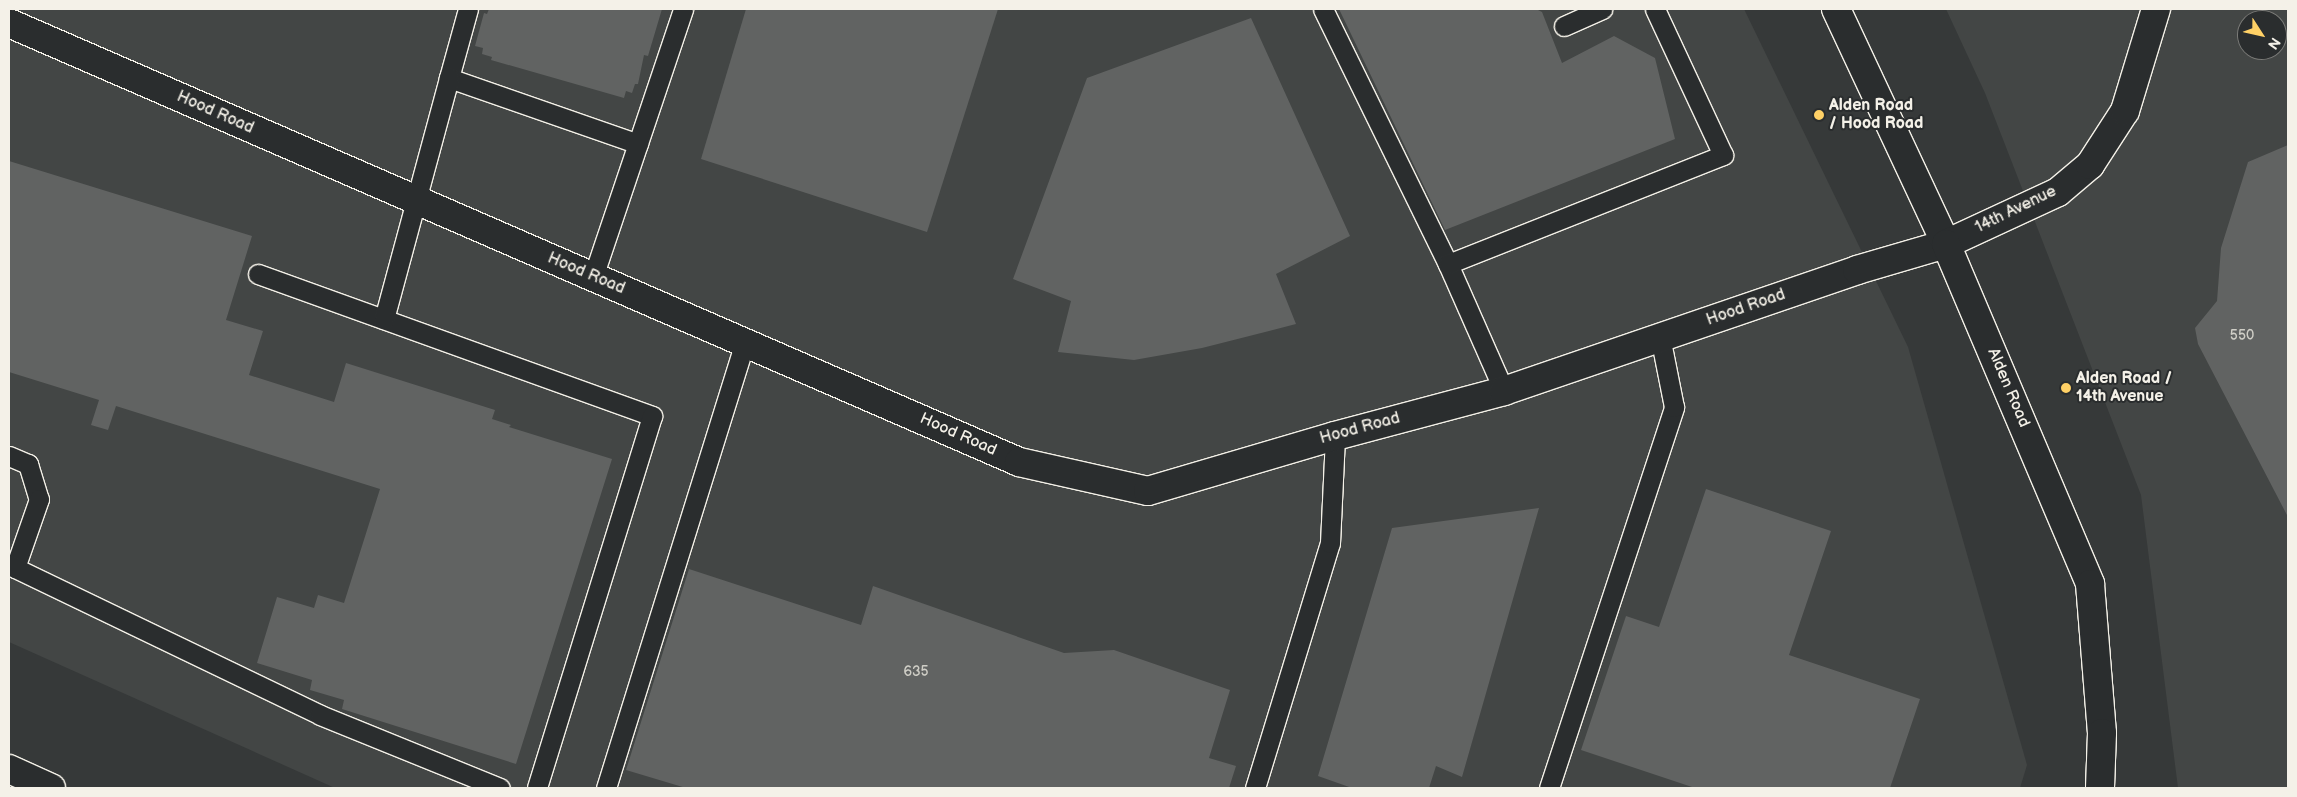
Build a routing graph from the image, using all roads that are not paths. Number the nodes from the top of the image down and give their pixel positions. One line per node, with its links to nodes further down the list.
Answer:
1 (468, 9): 10 (lane)
2 (683, 9): 11 (lane)
3 (1323, 9): 14 (lane)
4 (1602, 9): 9 (lane)
5 (1656, 9): 14 (lane)
6 (1836, 9): 13 (street, Alden Road)
7 (2156, 9): 13 (street, 14th Avenue)
8 (9, 23): 12 (street, Hood Road)
9 (1564, 26)
10 (449, 78): 11 (lane); 12 (lane)
11 (638, 144): 16 (lane)
12 (416, 200): 16 (street, Hood Road); 17 (lane)
13 (1946, 244): 18 (street, Hood Road); 31 (street, Alden Road)
14 (1448, 264): 20 (lane)
15 (258, 274): 17 (lane)
16 (593, 277): 19 (street, Hood Road)
17 (384, 319): 27 (lane)
18 (1660, 336): 20 (street, Hood Road); 30 (lane)
19 (745, 343): 21 (street, Hood Road); 28 (lane)
20 (1504, 391): 21 (street, Hood Road)
21 (1336, 436): 29 (lane)
22 (9, 456): 23 (lane)
23 (12, 566): 26 (lane)
24 (9, 770): 25 (street)
25 (51, 788)
26 (500, 788)
27 (538, 788)
28 (606, 788)
29 (1255, 788)
30 (1549, 788)
31 (2100, 788)

